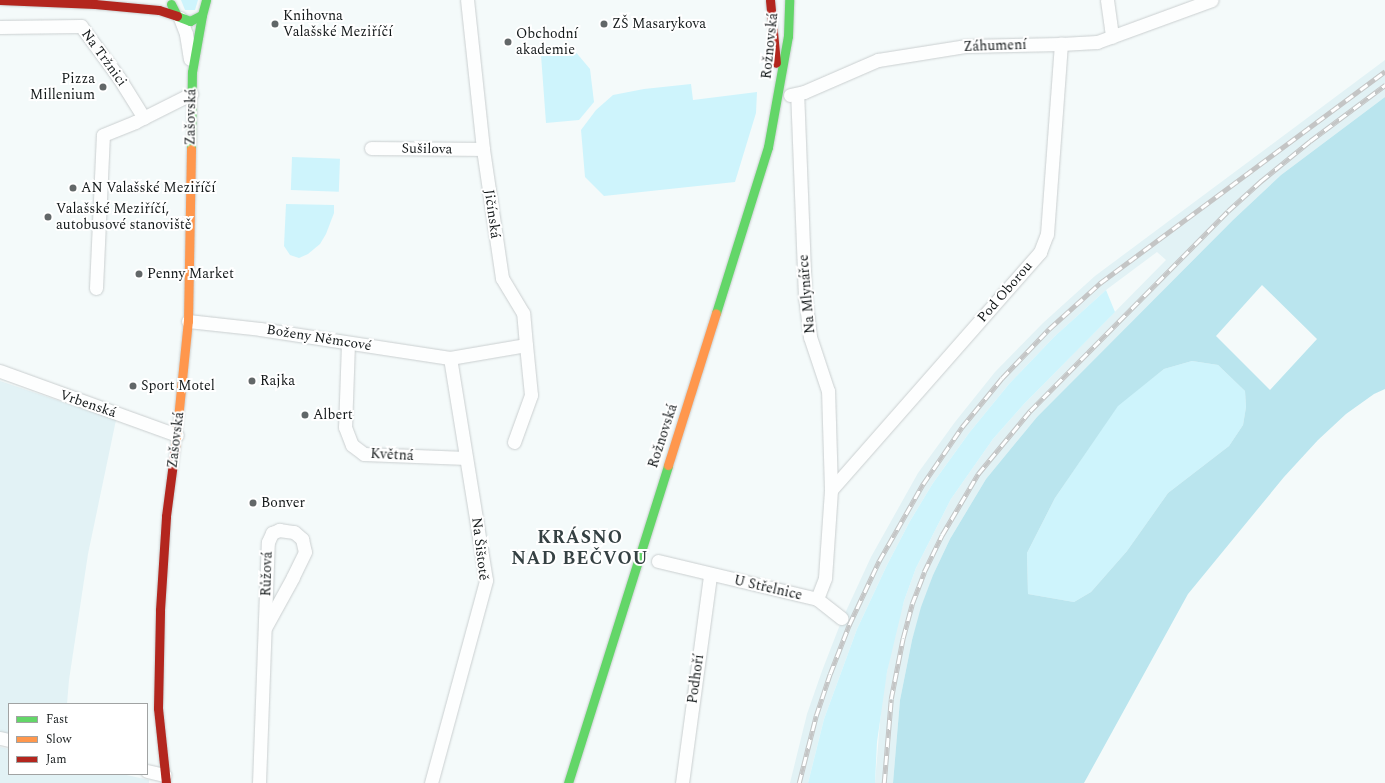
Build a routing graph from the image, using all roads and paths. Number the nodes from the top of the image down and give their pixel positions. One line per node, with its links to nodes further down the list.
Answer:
1 (0, 0): 13 (main road)
2 (171, 0): 13 (main road)
3 (206, 0): 12 (main road, Zašovská)
4 (467, 0): 24 (street, Jičínská)
5 (770, 0): 21 (main road)
6 (780, 0): 21 (main road, Rožnovská)
7 (789, 0): 15 (main road, Rožnovská)
8 (794, 0): 15 (main road)
9 (1107, 0): 16 (street)
10 (1212, 0): 16 (street, Záhumení)
11 (214, 5): 12 (main road)
12 (203, 13): 13 (main road); 18 (main road, Zašovská)
13 (178, 17): 18 (street, Zašovská)
14 (1, 26): 22 (street, Na Tržnici)
15 (788, 36): 21 (main road, Rožnovská)
16 (1112, 38): 17 (street, Záhumení)
17 (1061, 44): 20 (street, Záhumení); 34 (street, Pod Oborou)
18 (192, 72): 19 (main road, Zašovská)
19 (191, 94): 22 (street); 26 (main road, Zašovská)
20 (797, 94): 21 (street, Záhumení); 34 (street, Na Mlynářce)
21 (778, 96): 44 (main road, Rožnovská)
22 (144, 118): 25 (street)
23 (371, 148): 24 (street, Sušilova)
24 (483, 149): 28 (street, Jičínská)
25 (96, 288)
26 (188, 321): 27 (street, Boženy Němcové); 31 (main road, Zašovská)
27 (348, 343): 29 (street, Boženy Němcové); 33 (street, Květná)
28 (526, 345): 29 (street); 32 (street, Jičínská)
29 (450, 358): 33 (street, Na Šištotě)
30 (0, 371): 31 (street, Vrbenská)
31 (177, 435): 41 (main road, Zašovská)
32 (514, 442)
33 (466, 458): 43 (street, Na Šištotě)
34 (831, 490): 37 (street, U Střelnice)
35 (658, 561): 36 (street, U Střelnice)
36 (710, 575): 37 (street, U Střelnice); 45 (street, Podhoří)
37 (817, 599): 38 (street)
38 (841, 618)
39 (265, 628): 39 (street, Růžová); 42 (street, Růžová)
40 (148, 771): 41 (street)
41 (166, 779)
42 (259, 783)
43 (431, 783)
44 (568, 783)
45 (682, 783)

